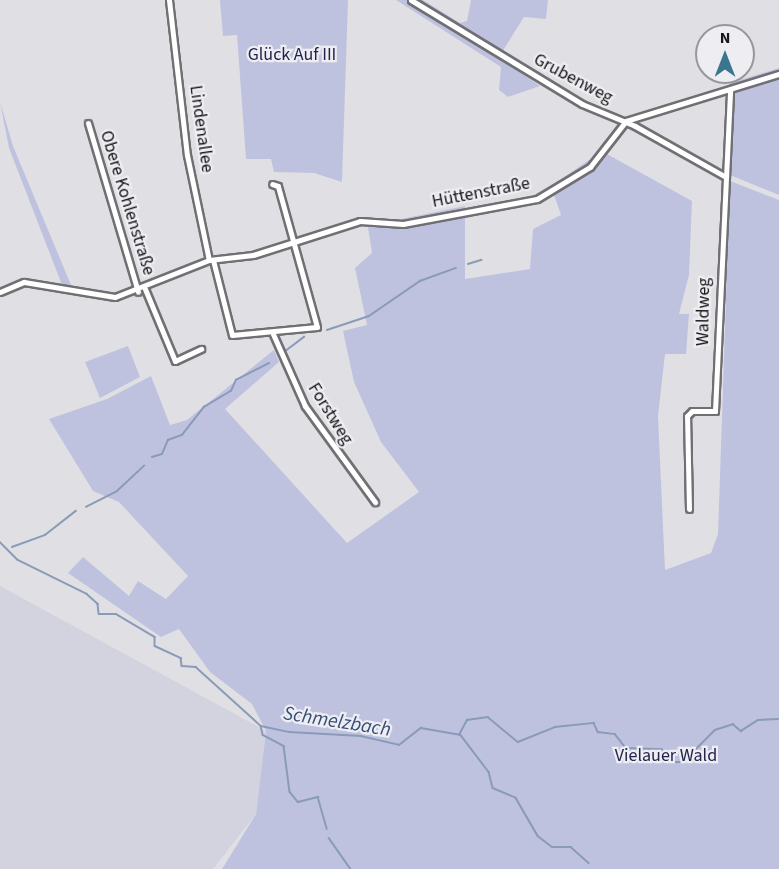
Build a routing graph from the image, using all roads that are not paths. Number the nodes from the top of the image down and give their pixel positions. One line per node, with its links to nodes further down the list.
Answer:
1 (169, 0): 11 (street, Lindenallee)
2 (411, 0): 5 (street, Grubenweg)
3 (779, 74): 4 (street)
4 (730, 90): 5 (street); 7 (street, Waldweg)
5 (626, 122): 7 (street, Grubenweg); 9 (street, Hüttenstraße)
6 (88, 123): 14 (street, Obere Kohlenstraße)
7 (726, 177): 18 (street, Waldweg)
8 (272, 184): 10 (street)
9 (333, 228): 10 (street, Obere Kohlenstraße)
10 (295, 240): 11 (street, Obere Kohlenstraße); 15 (street)
11 (211, 260): 12 (street, Obere Kohlenstraße); 15 (street)
12 (145, 289): 14 (street, Obere Kohlenstraße); 16 (street)
13 (0, 292): 14 (street, Obere Kohlenstraße)
14 (138, 292)
15 (273, 334): 17 (street, Forstweg)
16 (201, 349)
17 (375, 502)
18 (689, 509)

